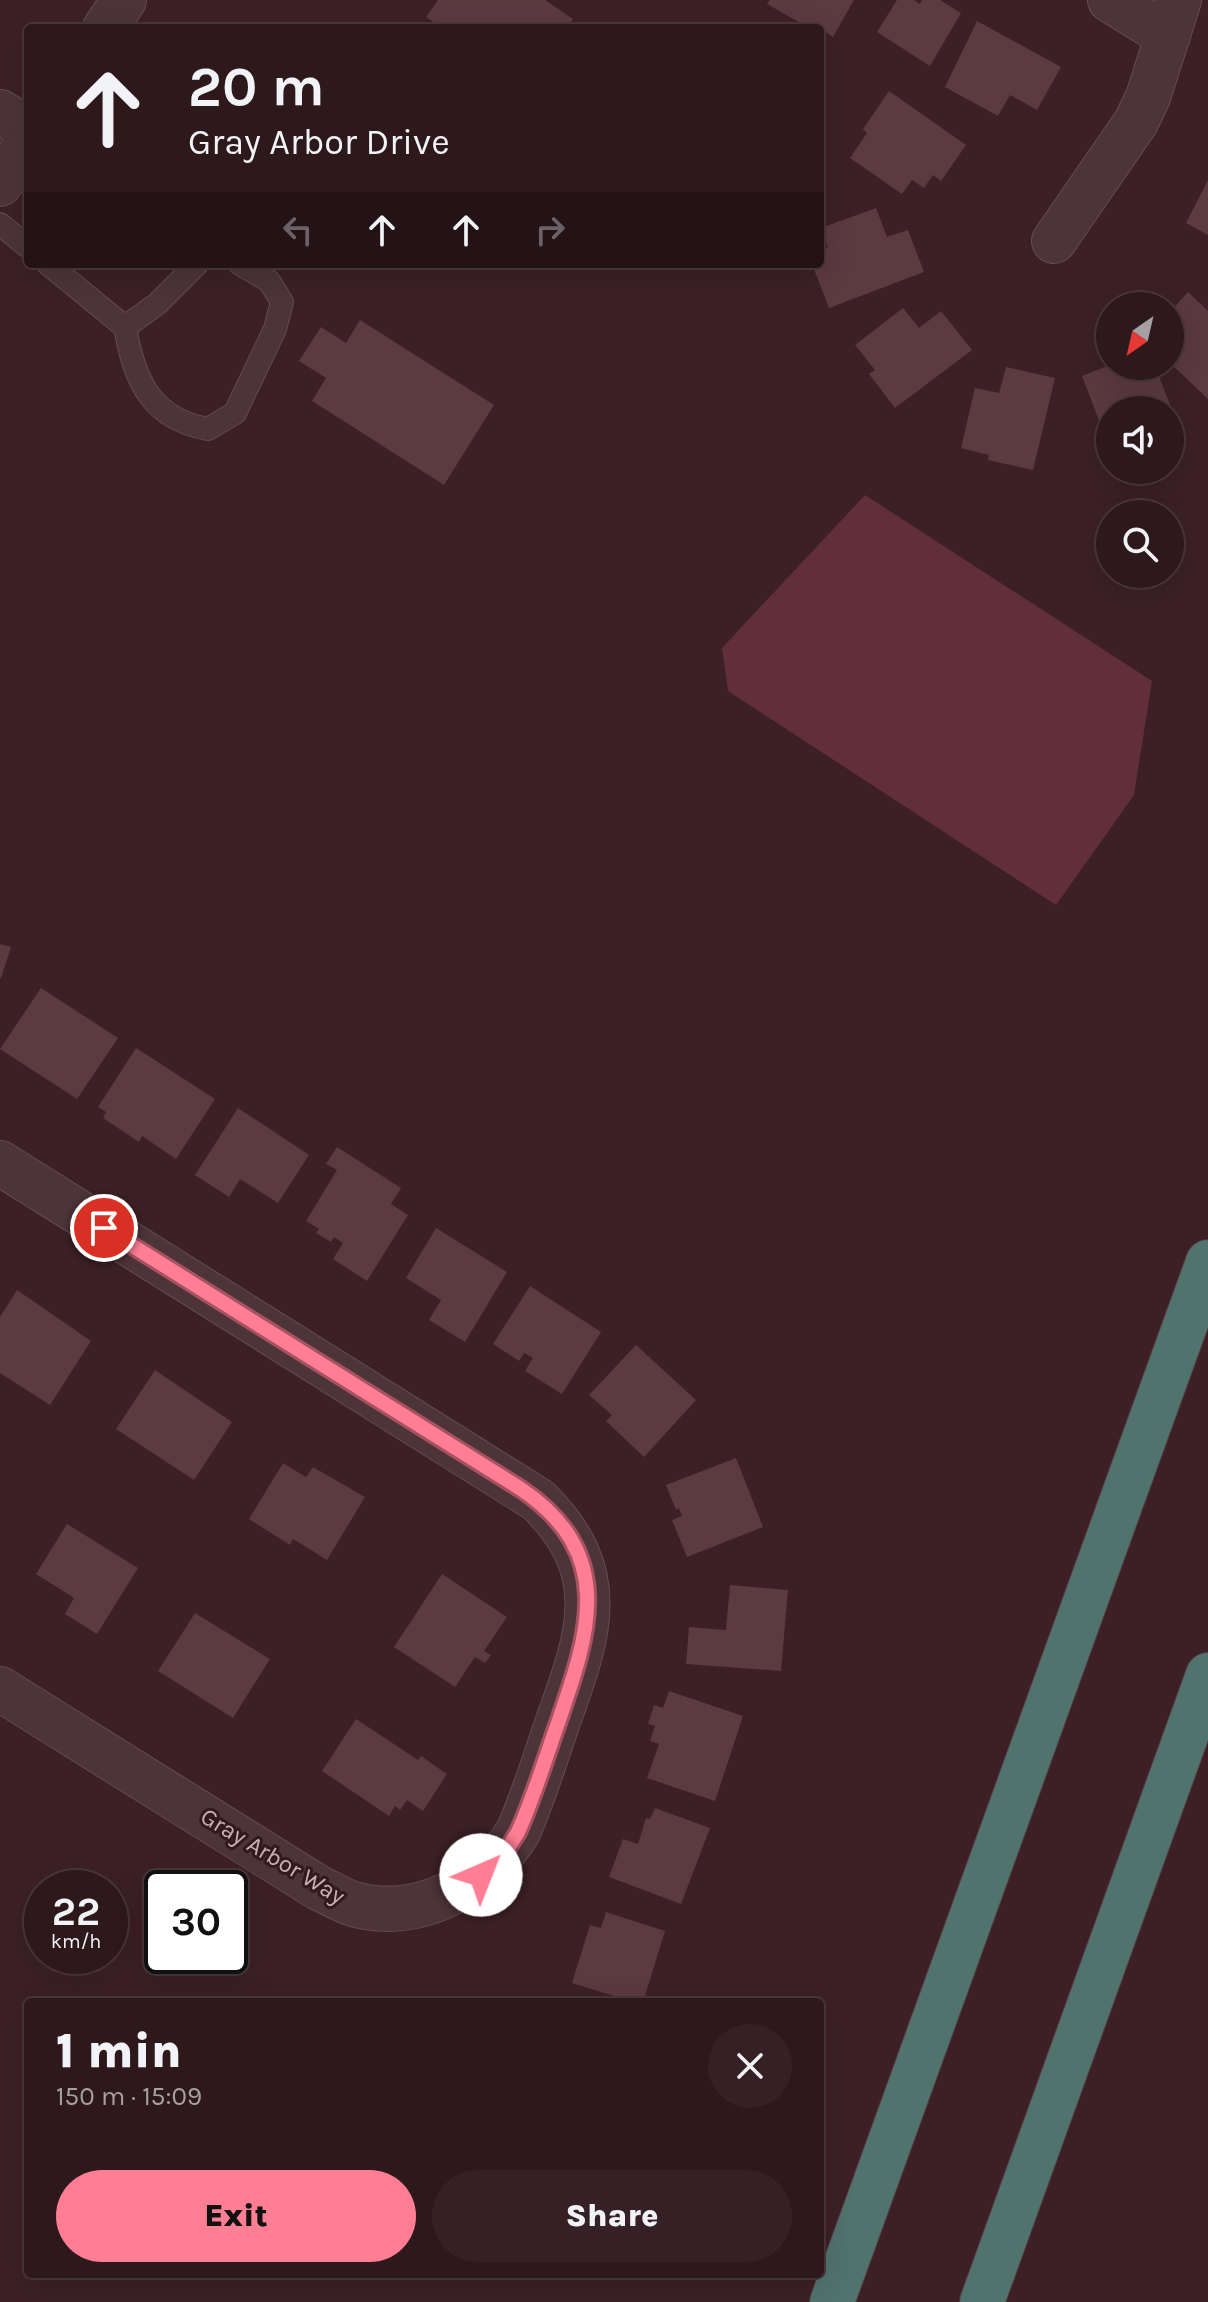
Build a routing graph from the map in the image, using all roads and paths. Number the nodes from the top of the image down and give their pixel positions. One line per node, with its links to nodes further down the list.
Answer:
1 (124, 0): 4 (street)
2 (1110, 0): 3 (street)
3 (1173, 18): 10 (street)
4 (108, 24)
5 (0, 112): 6 (street)
6 (24, 127)
7 (24, 148): 8 (street)
8 (0, 184)
9 (0, 224): 11 (lane)
10 (1054, 241)
11 (24, 244)
12 (53, 268): 15 (lane)
13 (193, 268): 15 (lane)
14 (247, 268): 15 (lane)
15 (125, 327)
16 (0, 1163): 19 (street, Gray Arbor Way)
17 (1208, 1262): 20 (highway)
18 (1208, 1675): 21 (highway)
19 (0, 1689)
20 (832, 2302)
21 (982, 2302)

